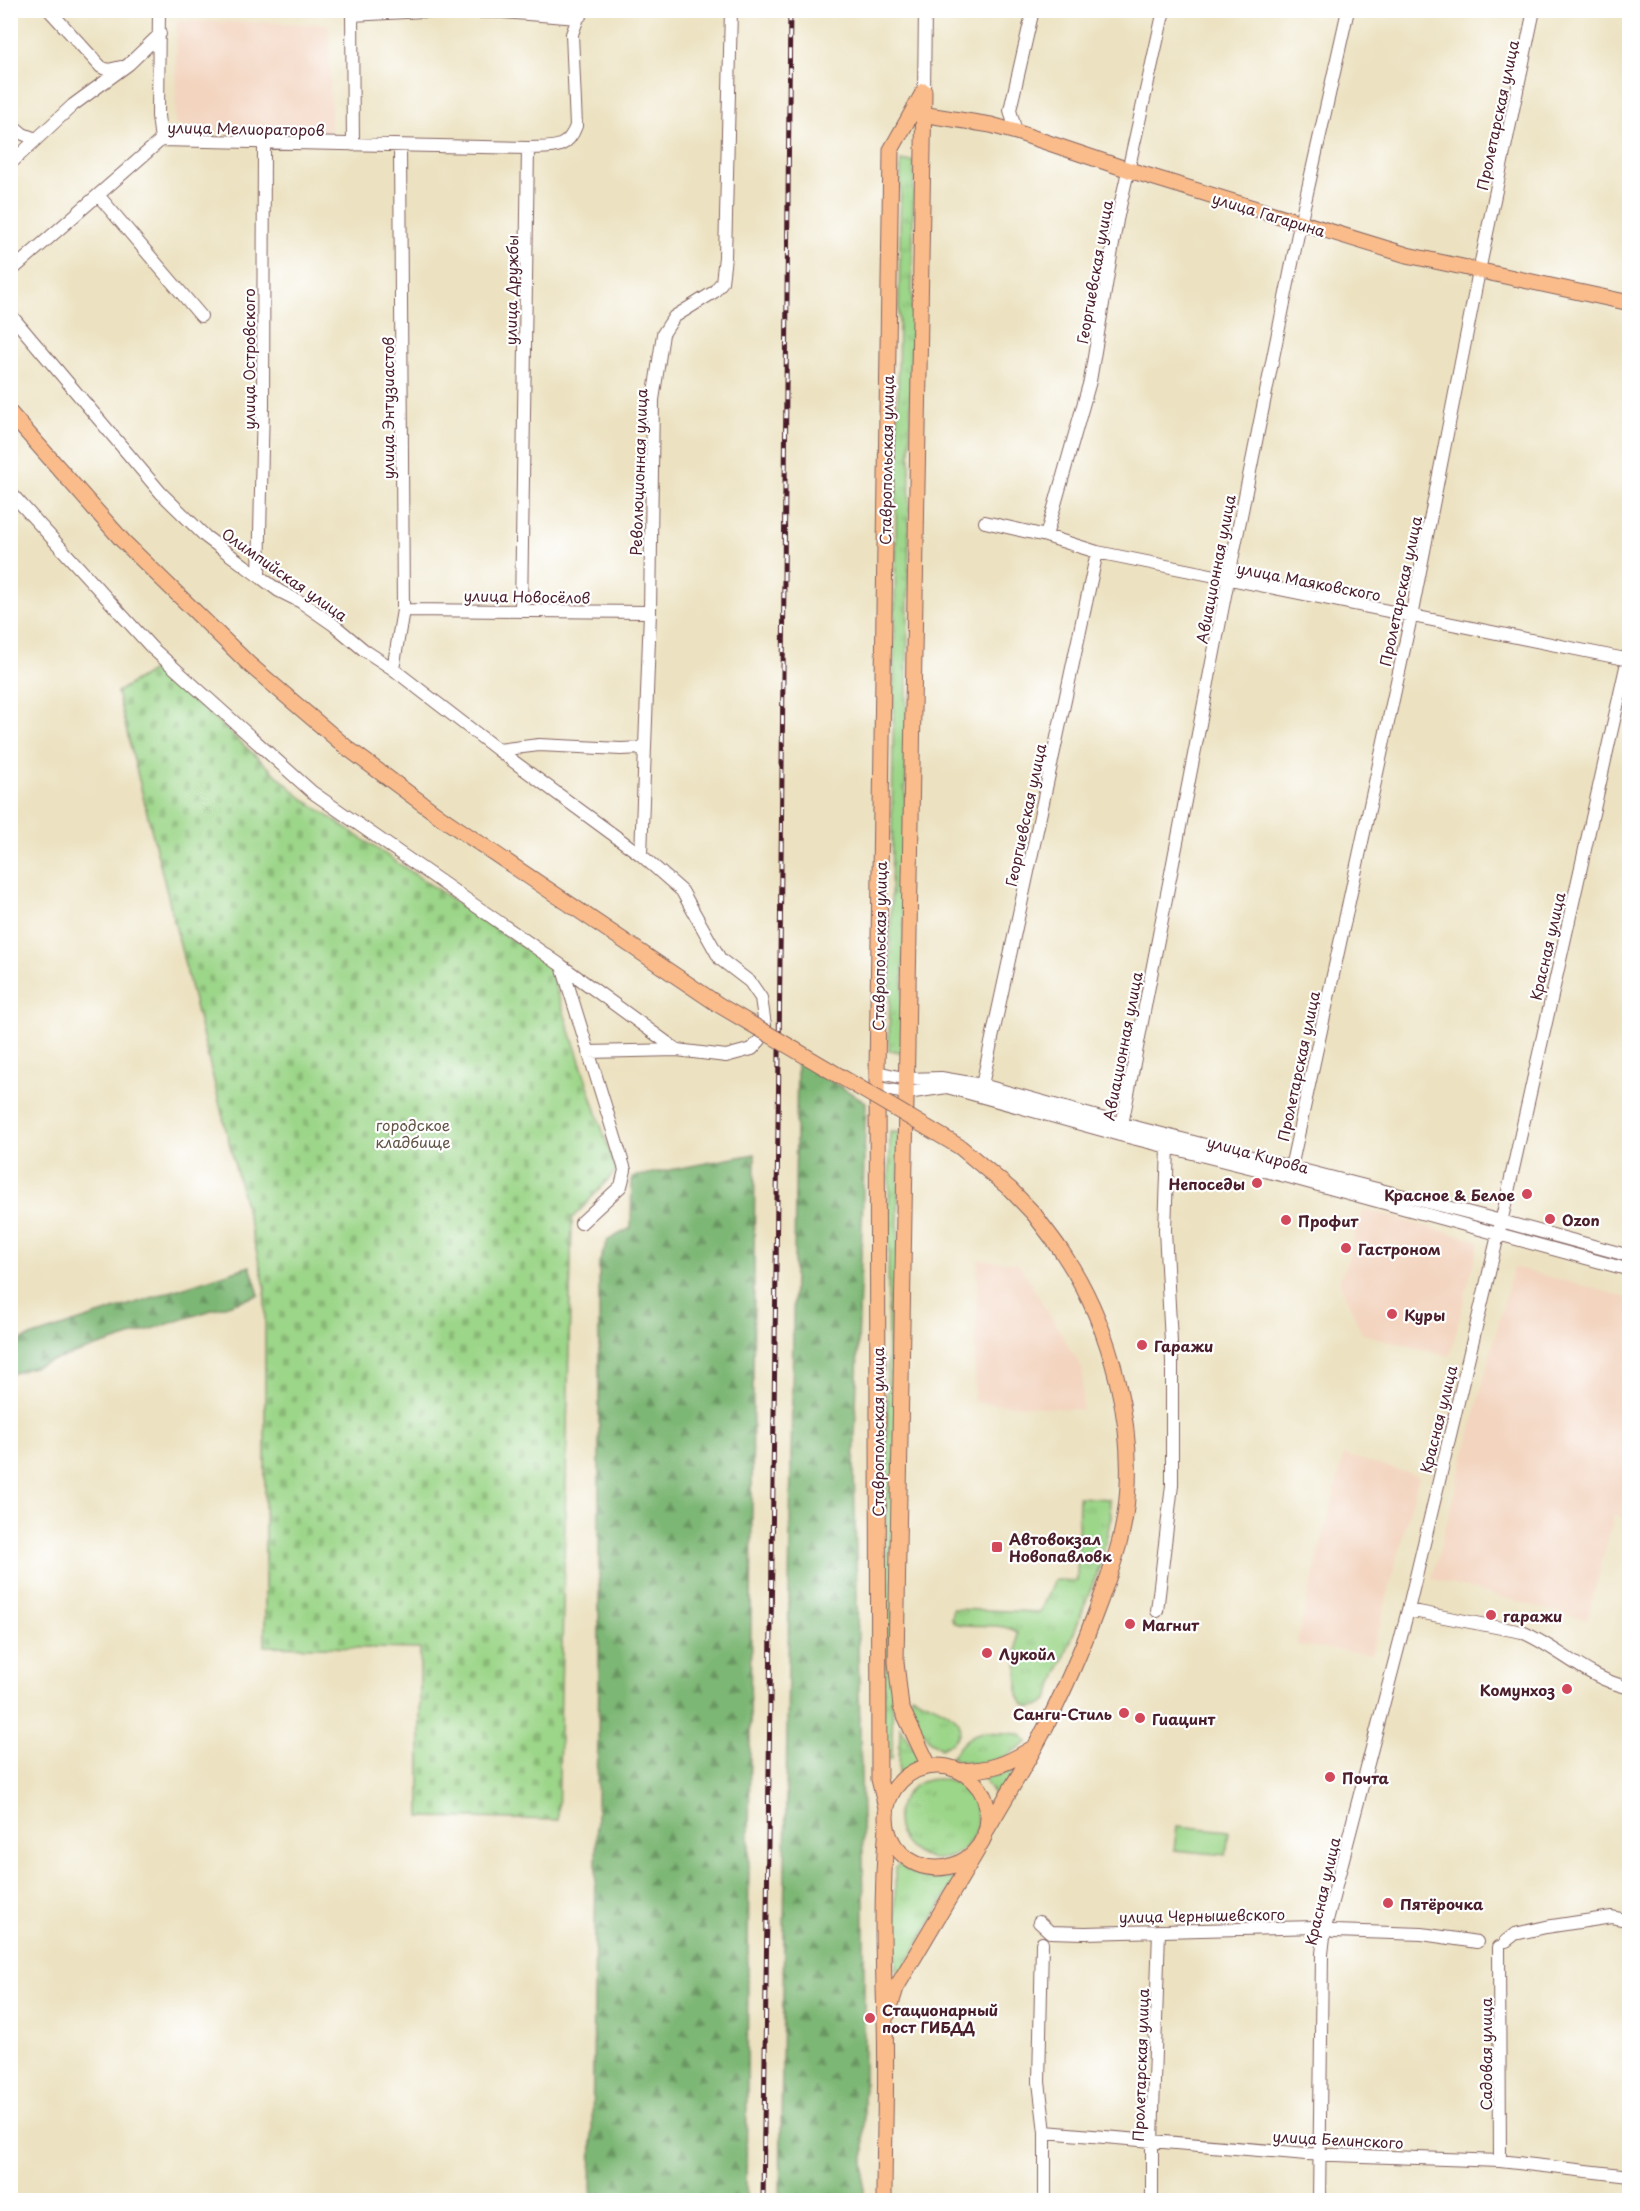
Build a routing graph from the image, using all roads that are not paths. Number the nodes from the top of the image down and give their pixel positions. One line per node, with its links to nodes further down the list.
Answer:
1 (49, 10): 12 (street)
2 (159, 10): 11 (street)
3 (730, 10): 43 (street, Революционная улица)
4 (925, 10): 13 (street, Ставропольская улица)
5 (1033, 10): 14 (street)
6 (1164, 10): 26 (street, Георгиевская улица)
7 (1348, 10): 28 (street, Авиационная улица)
8 (1534, 10): 30 (street, Пролетарская улица)
9 (352, 13): 10 (street); 22 (street)
10 (581, 14): 24 (street)
11 (160, 34): 12 (street); 20 (street)
12 (129, 64): 19 (street)
13 (924, 91): 15 (main road, Ставропольская улица)
14 (1010, 110): 17 (street); 18 (street)
15 (919, 113): 17 (main road, улица Гагарина); 53 (main road, Ставропольская улица); 55 (main road, Ставропольская улица)
16 (10, 123): 19 (street)
17 (991, 125): 18 (main road, улица Гагарина)
18 (1016, 132): 26 (main road, улица Гагарина)
19 (36, 139): 25 (street)
20 (160, 141): 21 (street, улица Мелиораторов); 27 (street, улица Мелиораторов)
21 (264, 143): 22 (street, улица Мелиораторов); 39 (street, улица Островского)
22 (353, 145): 23 (street, улица Мелиораторов)
23 (399, 146): 24 (street, улица Мелиораторов); 41 (street, улица Энтузиастов)
24 (528, 148): 42 (street, улица Дружбы)
25 (10, 164)
26 (1129, 170): 28 (main road, улица Гагарина); 37 (street, Георгиевская улица)
27 (98, 195): 29 (street, улица Мелиораторов); 33 (street)
28 (1300, 224): 30 (main road, улица Гагарина); 40 (street, Авиационная улица)
29 (11, 271)
30 (1479, 271): 31 (main road, улица Гагарина); 44 (street, Пролетарская улица)
31 (1629, 303)
32 (10, 314): 39 (street, Олимпийская улица)
33 (201, 316)
34 (10, 413): 67 (main road, bridge)
35 (10, 492): 50 (street)
36 (984, 522): 37 (street, улица Маяковского)
37 (1046, 536): 38 (street, улица Маяковского)
38 (1097, 552): 40 (street, улица Маяковского); 54 (street, Георгиевская улица)
39 (259, 576): 46 (street, Олимпийская улица)
40 (1228, 580): 44 (street, улица Маяковского); 56 (street, Авиационная улица)
41 (404, 610): 42 (street, улица Новосёлов); 46 (street, улица Энтузиастов)
42 (521, 610): 43 (street, улица Новосёлов)
43 (650, 612): 47 (street, Революционная улица)
44 (1411, 617): 45 (street, улица Маяковского); 58 (street, Пролетарская улица)
45 (1629, 656): 59 (street, Красная улица)
46 (393, 669): 48 (street, Олимпийская улица)
47 (644, 748): 48 (street); 49 (street, Революционная улица)
48 (498, 750): 49 (street, Олимпийская улица)
49 (641, 855): 51 (street, Олимпийская улица)
50 (562, 966): 51 (street); 52 (street)
51 (676, 1050): 52 (street)
52 (588, 1052): 60 (street)
53 (877, 1080): 55 (street, улица Кирова); 70 (main road, Ставропольская улица)
54 (982, 1085): 55 (street, улица Кирова); 56 (street, улица Кирова)
55 (907, 1086): 56 (street, улица Кирова); 68 (main road, Ставропольская улица)
56 (1121, 1130): 57 (street, улица Кирова); 58 (street, улица Кирова)
57 (1168, 1147): 58 (street, улица Кирова); 65 (street)
58 (1290, 1172): 59 (street, улица Кирова); 61 (street, улица Кирова)
59 (1501, 1221): 61 (street, Красная улица); 62 (street, улица Кирова)
60 (581, 1223)
61 (1498, 1234): 63 (street, улица Кирова); 64 (street, Красная улица)
62 (1629, 1256)
63 (1629, 1270)
64 (1408, 1610): 66 (street); 75 (street, Красная улица)
65 (1157, 1611)
66 (1629, 1688)
67 (1034, 1748): 69 (main road); 72 (main road)
68 (929, 1766): 69 (main road); 70 (main road)
69 (958, 1771): 72 (main road)
70 (886, 1808): 71 (main road)
71 (887, 1826): 72 (main road); 79 (main road)
72 (982, 1839): 79 (main road)
73 (1629, 1921): 83 (street, Садовая улица)
74 (1039, 1922): 76 (street, улица Чернышевского)
75 (1325, 1928): 76 (street, улица Чернышевского); 77 (street, улица Чернышевского); 82 (street, Красная улица)
76 (1159, 1931): 81 (street, Пролетарская улица)
77 (1477, 1942)
78 (1042, 1943): 80 (street)
79 (885, 2022): 85 (main road)
80 (1045, 2132): 81 (street, улица Белинского); 86 (street)
81 (1152, 2141): 82 (street, улица Белинского); 87 (street, Пролетарская улица)
82 (1321, 2154): 83 (street, улица Белинского); 88 (street, Красная улица)
83 (1500, 2161): 84 (street, улица Белинского)
84 (1629, 2176)
85 (884, 2200)
86 (1045, 2200)
87 (1152, 2200)
88 (1319, 2200)

